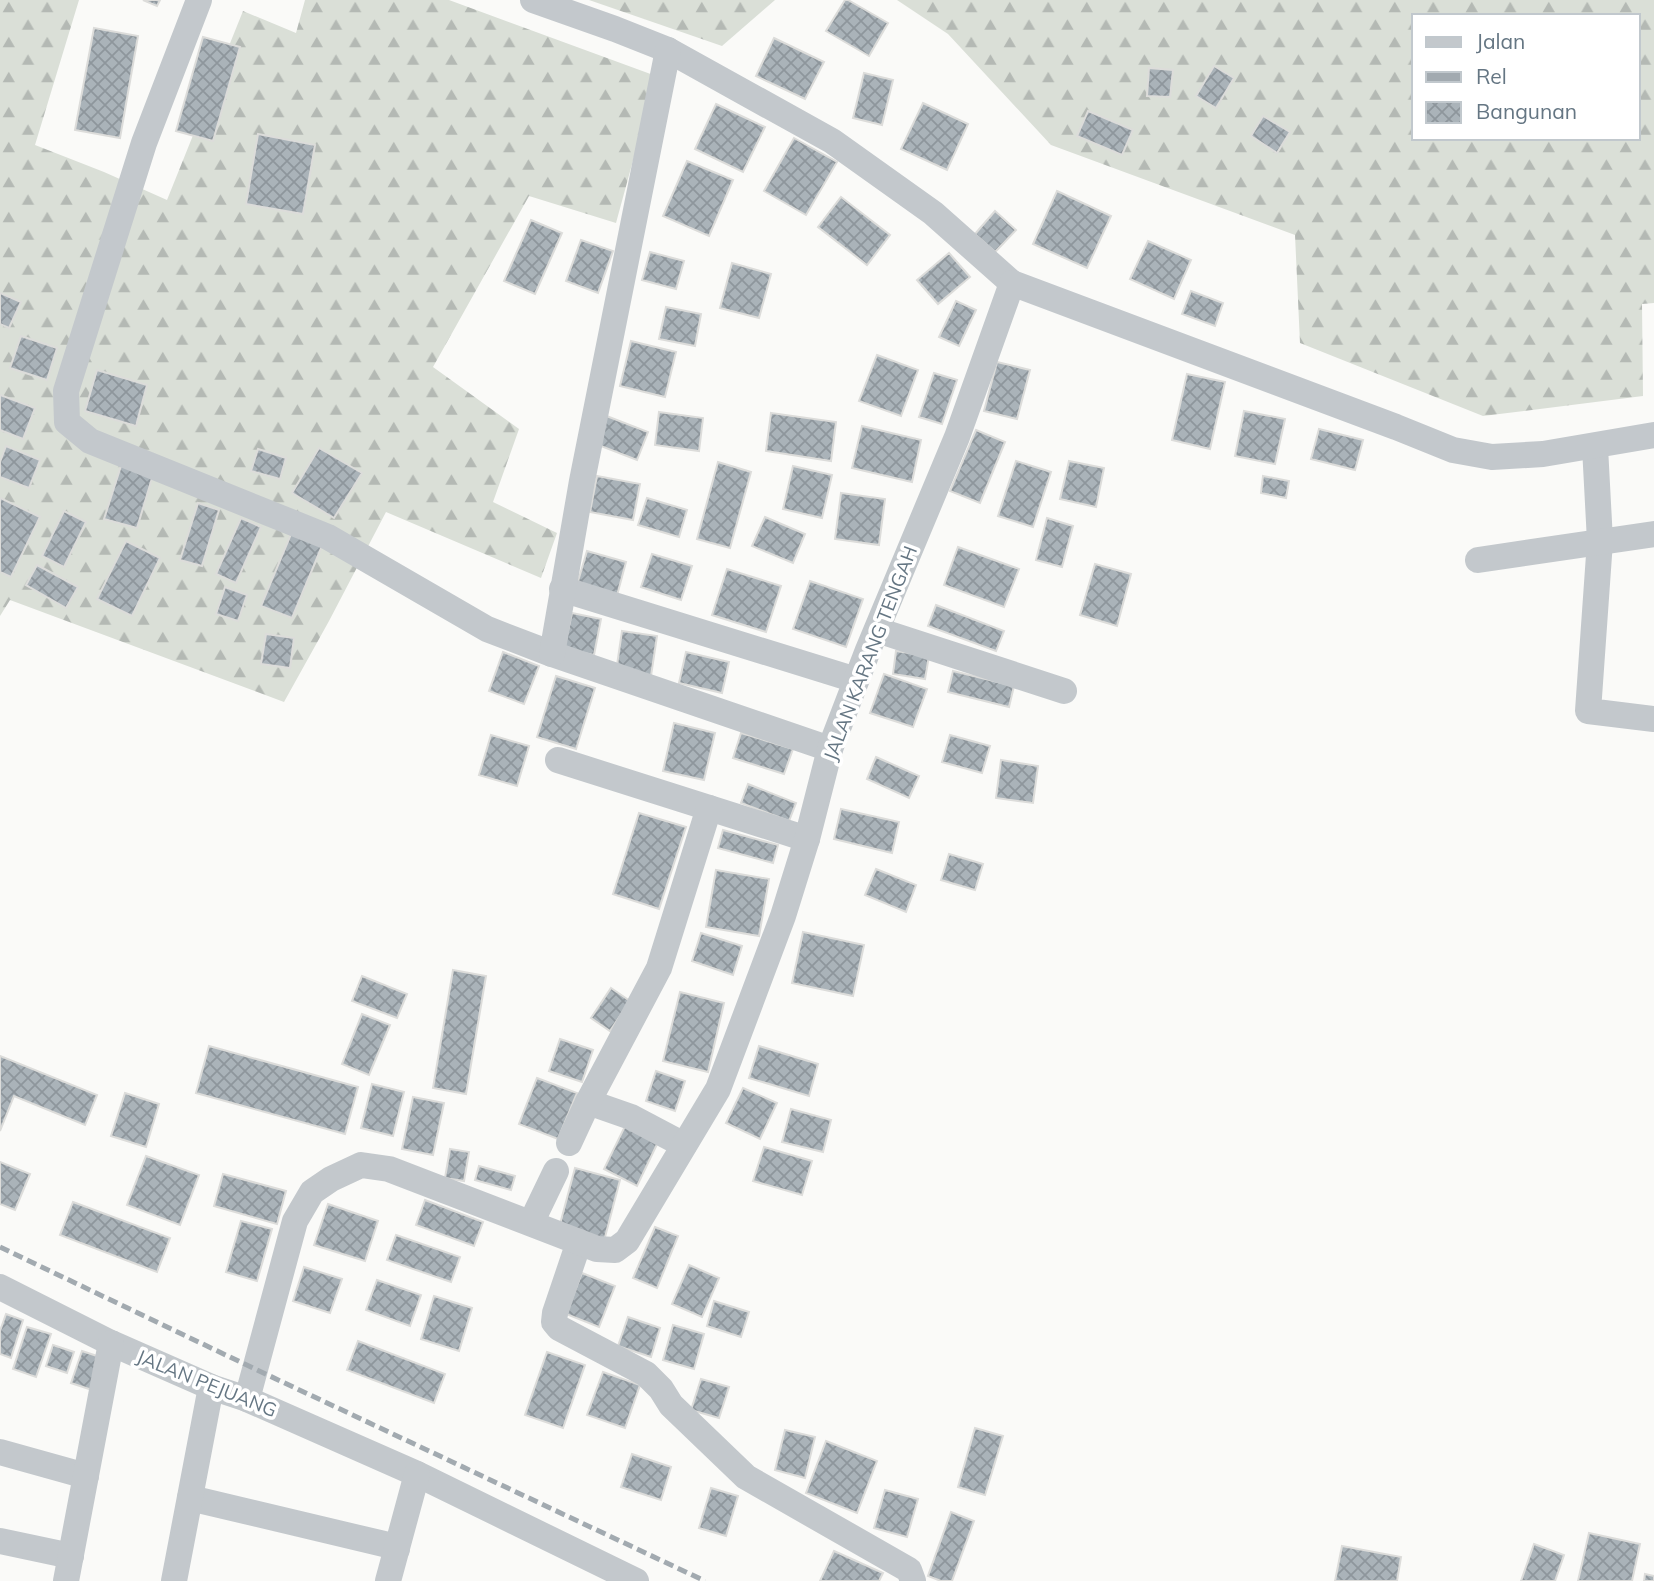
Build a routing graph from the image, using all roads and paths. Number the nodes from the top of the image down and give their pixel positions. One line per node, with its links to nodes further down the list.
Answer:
1 (199, 0): 12 (street)
2 (533, 0): 3 (street)
3 (668, 50): 4 (street); 10 (street)
4 (1012, 283): 6 (street); 11 (street, JALAN KARANG TENGAH)
5 (1654, 435): 6 (street)
6 (1595, 447): 8 (street)
7 (1654, 534): 8 (street)
8 (1600, 541): 9 (street); 15 (street)
9 (1478, 559)
10 (562, 589): 12 (street); 13 (street)
11 (877, 630): 13 (street, JALAN KARANG TENGAH); 14 (street)
12 (552, 654): 16 (street)
13 (856, 680): 16 (street, JALAN KARANG TENGAH)
14 (1064, 691)
15 (1654, 719)
16 (830, 749): 19 (street, JALAN KARANG TENGAH)
17 (558, 761): 18 (street)
18 (709, 808): 19 (street); 20 (street)
19 (807, 839): 22 (street, JALAN KARANG TENGAH)
20 (588, 1102): 21 (street); 22 (street)
21 (569, 1143)
22 (684, 1144): 25 (street, JALAN KARANG TENGAH)
23 (556, 1171): 24 (street)
24 (531, 1223): 25 (street, JALAN KARANG TENGAH); 29 (street, JALAN KARANG TENGAH)
25 (579, 1242): 40 (street)
26 (2, 1296): 27 (street, JALAN PEJUANG)
27 (111, 1343): 28 (street, JALAN PEJUANG); 32 (street)
28 (211, 1387): 29 (street, JALAN PEJUANG); 33 (street)
29 (247, 1399): 31 (street, JALAN PEJUANG)
30 (0, 1452): 32 (street)
31 (416, 1474): 35 (street); 39 (street, JALAN PEJUANG)
32 (86, 1476): 36 (street)
33 (190, 1498): 35 (street); 37 (street)
34 (0, 1541): 36 (street)
35 (397, 1549): 38 (street)
36 (69, 1569)
37 (174, 1581)
38 (388, 1581)
39 (636, 1581)
40 (913, 1581)

